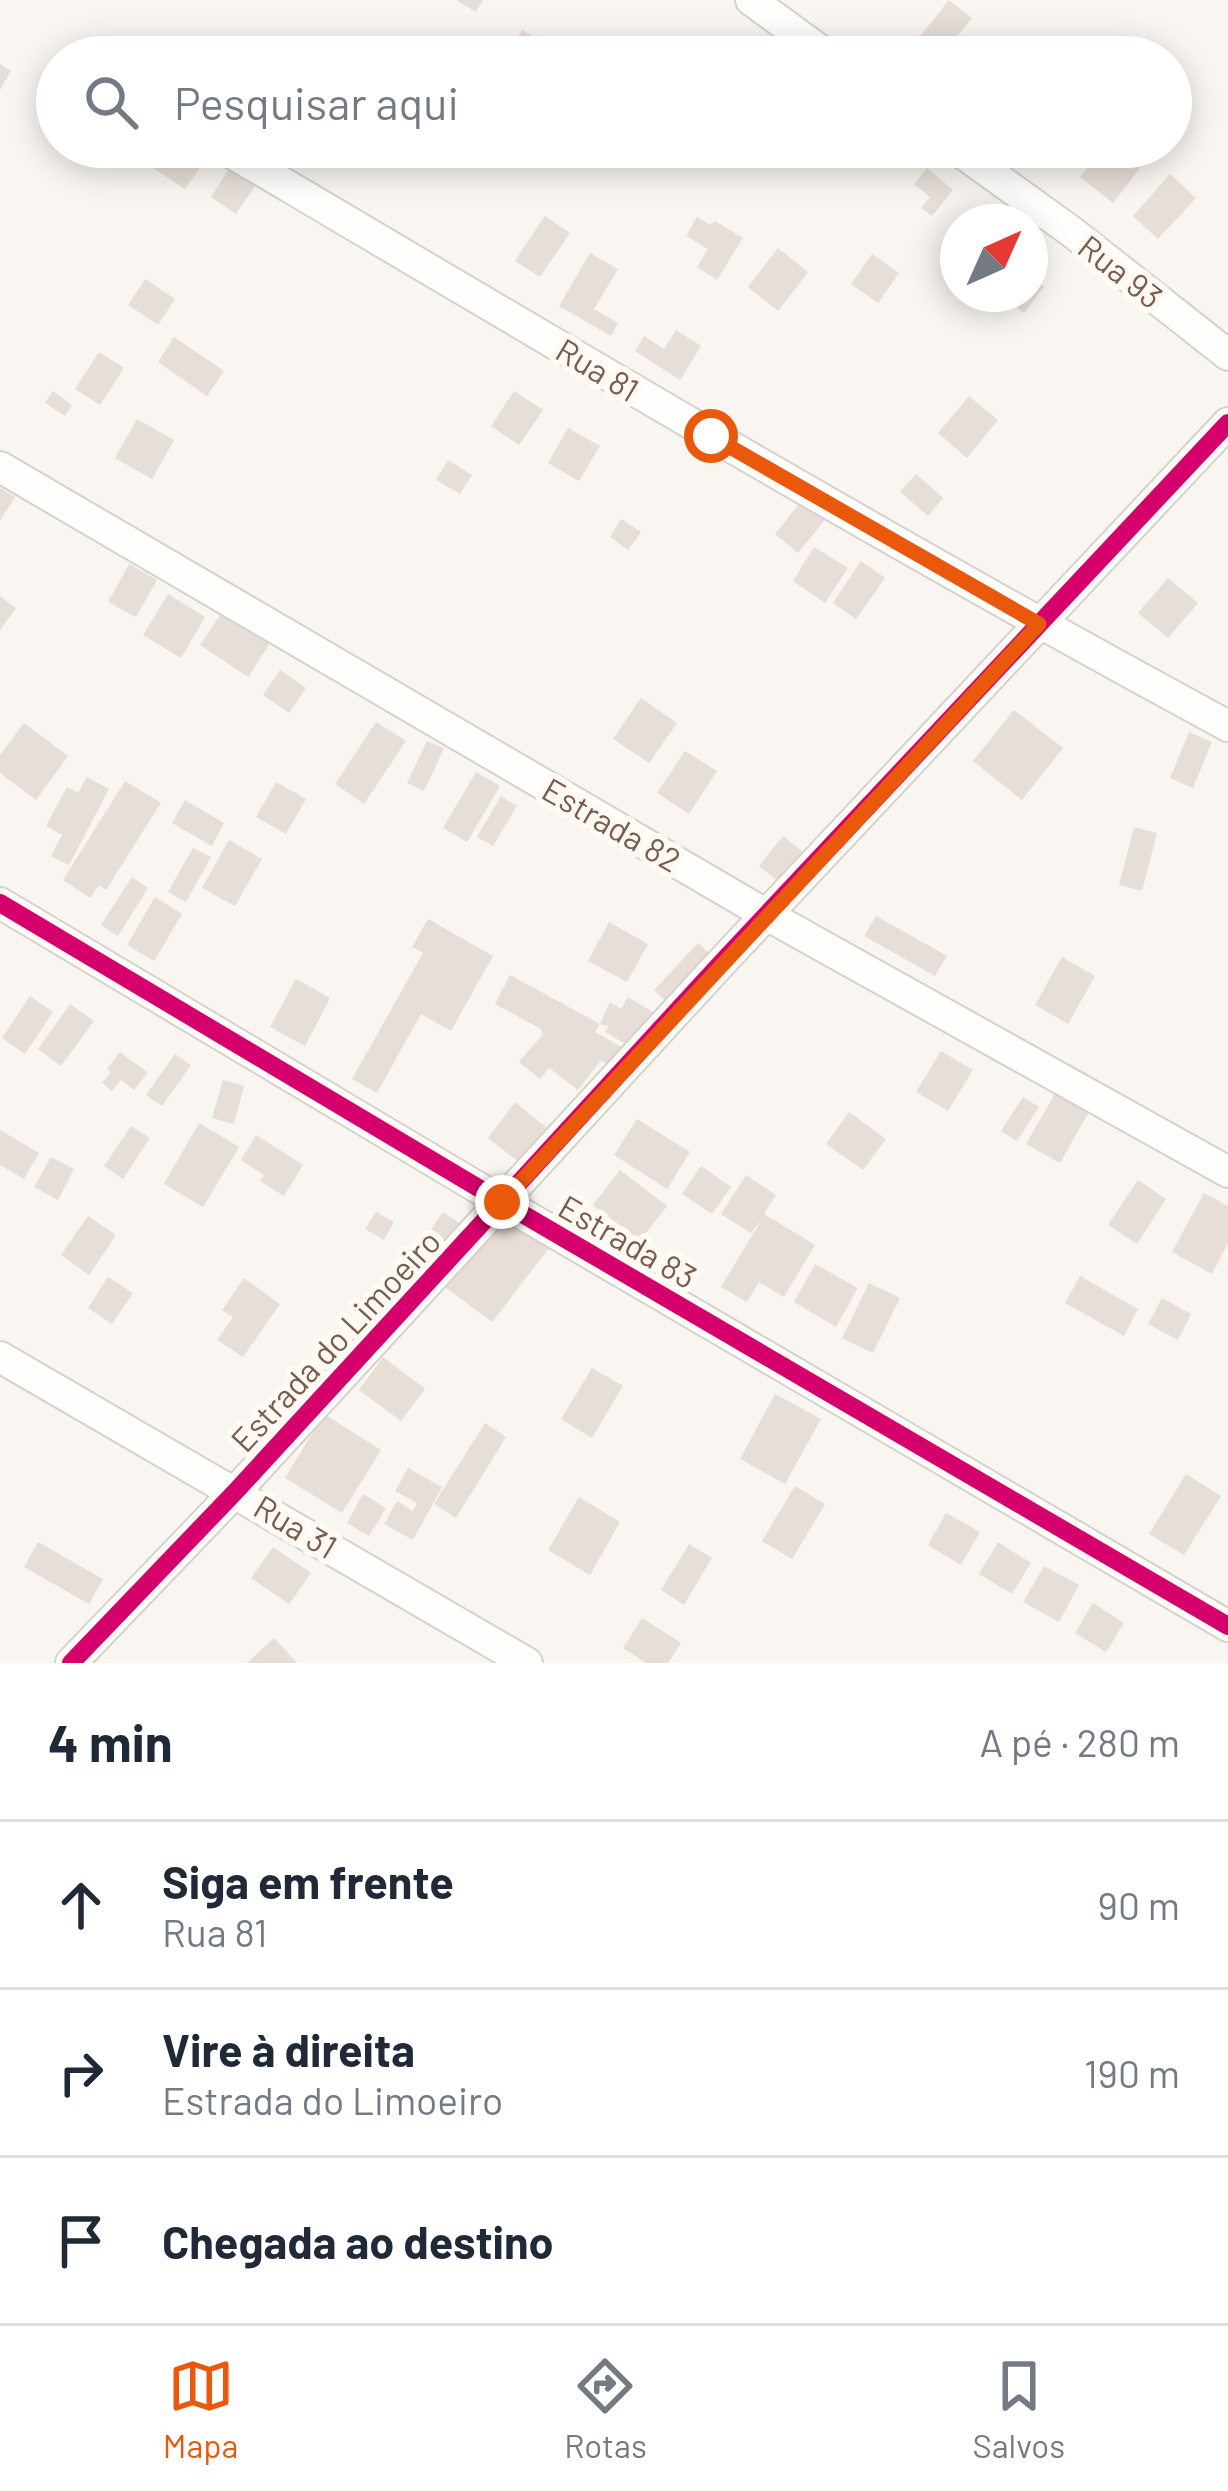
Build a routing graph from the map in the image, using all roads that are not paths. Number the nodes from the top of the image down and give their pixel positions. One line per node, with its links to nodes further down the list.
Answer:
1 (751, 0): 2 (street)
2 (800, 36)
3 (257, 168): 8 (street, Rua 81)
4 (983, 168): 5 (street, Rua 93)
5 (1228, 355)
6 (1228, 423): 8 (street, Estrada do Limoeiro)
7 (0, 467): 11 (street, Estrada 82)
8 (1039, 624): 9 (street, Rua 81); 11 (street, Estrada do Limoeiro)
9 (1228, 727)
10 (0, 903): 13 (street, Estrada 83)
11 (767, 914): 12 (street, Estrada 82); 13 (street, Estrada do Limoeiro)
12 (1228, 1172)
13 (502, 1202): 15 (street, Estrada do Limoeiro); 16 (street, Estrada 83)
14 (0, 1357): 15 (street, Rua 31)
15 (236, 1491): 17 (street, Estrada do Limoeiro); 18 (street, Rua 31)
16 (1228, 1626)
17 (71, 1663)
18 (527, 1663)

